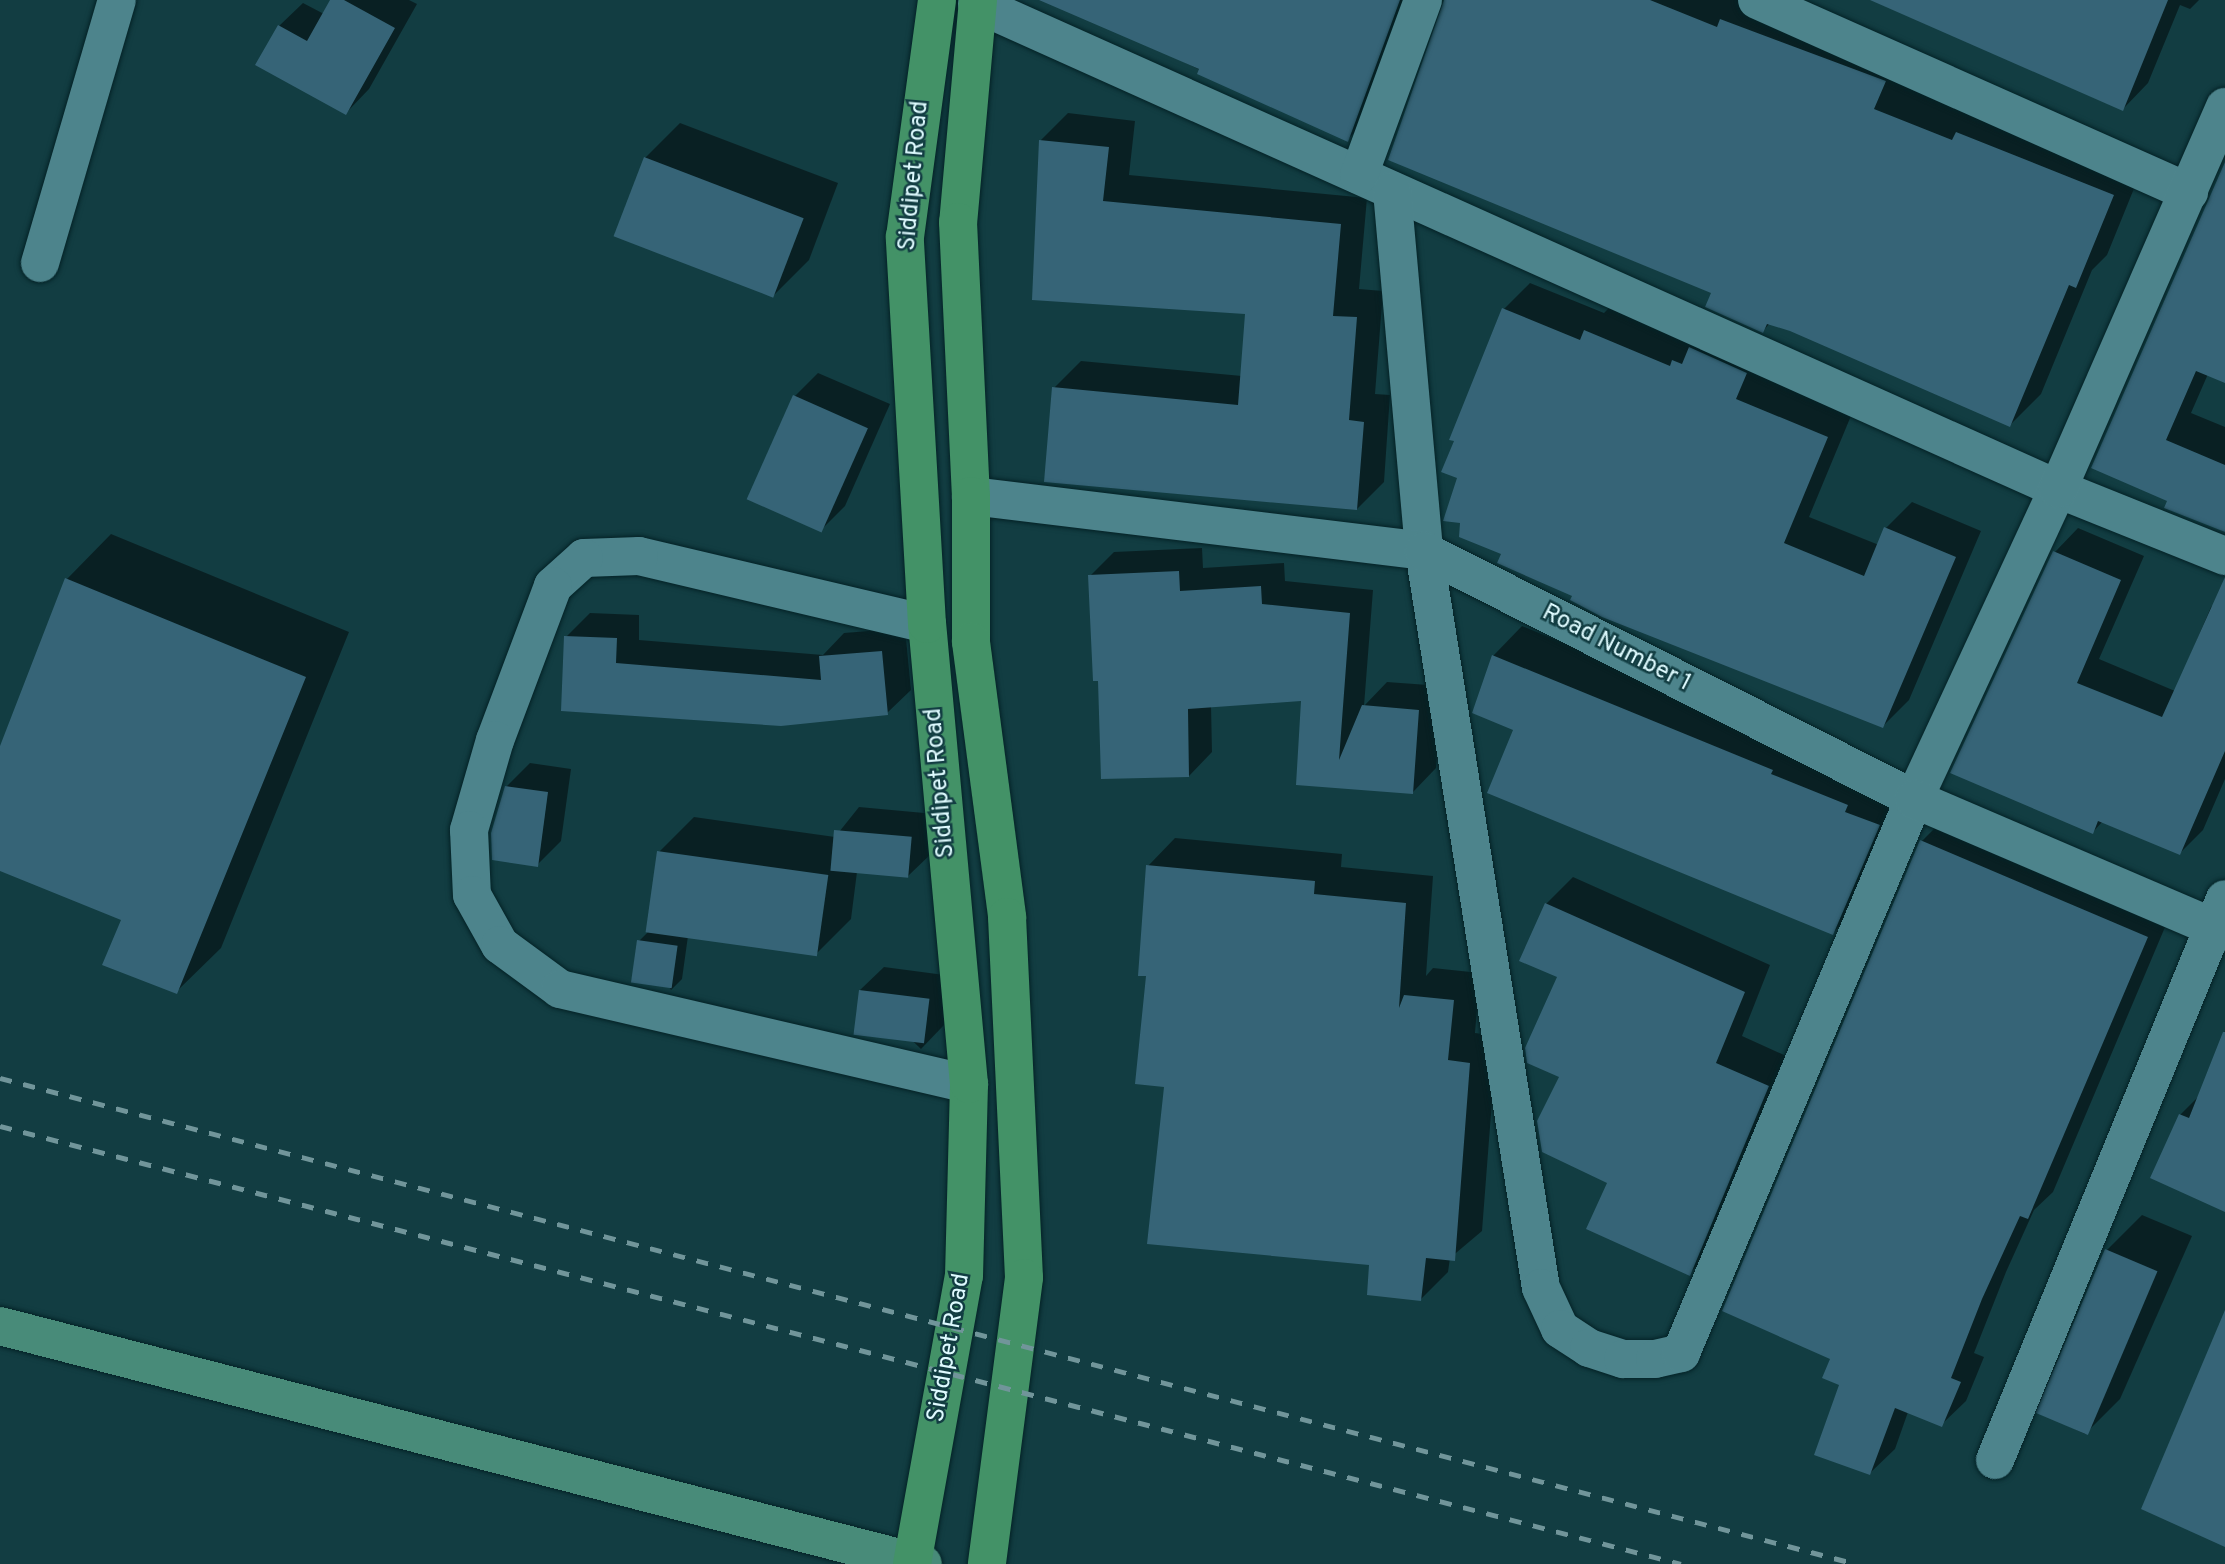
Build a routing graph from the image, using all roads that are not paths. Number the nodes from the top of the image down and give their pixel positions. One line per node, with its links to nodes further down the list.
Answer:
1 (117, 0): 9 (street)
2 (937, 0): 14 (main road, Siddipet Road)
3 (1423, 0): 7 (street)
4 (1758, 0): 8 (street)
5 (977, 2): 7 (street); 11 (main road, Siddipet Road)
6 (2225, 107): 8 (street)
7 (1376, 183): 10 (street); 12 (street)
8 (2189, 192): 10 (street)
9 (40, 263)
10 (2058, 489): 13 (street); 15 (street)
11 (971, 496): 12 (street, Road Number 1); 21 (main road, Siddipet Road)
12 (1424, 551): 15 (street, Road Number 1); 15 (street)
13 (2225, 556)
14 (927, 625): 17 (main road, Siddipet Road); 17 (street)
15 (1914, 799): 16 (street, Road Number 1)
16 (2221, 919): 19 (street)
17 (969, 1084): 20 (main road, Siddipet Road)
18 (0, 1326): 20 (street)
19 (1995, 1460)
20 (916, 1563)
21 (987, 1564)

